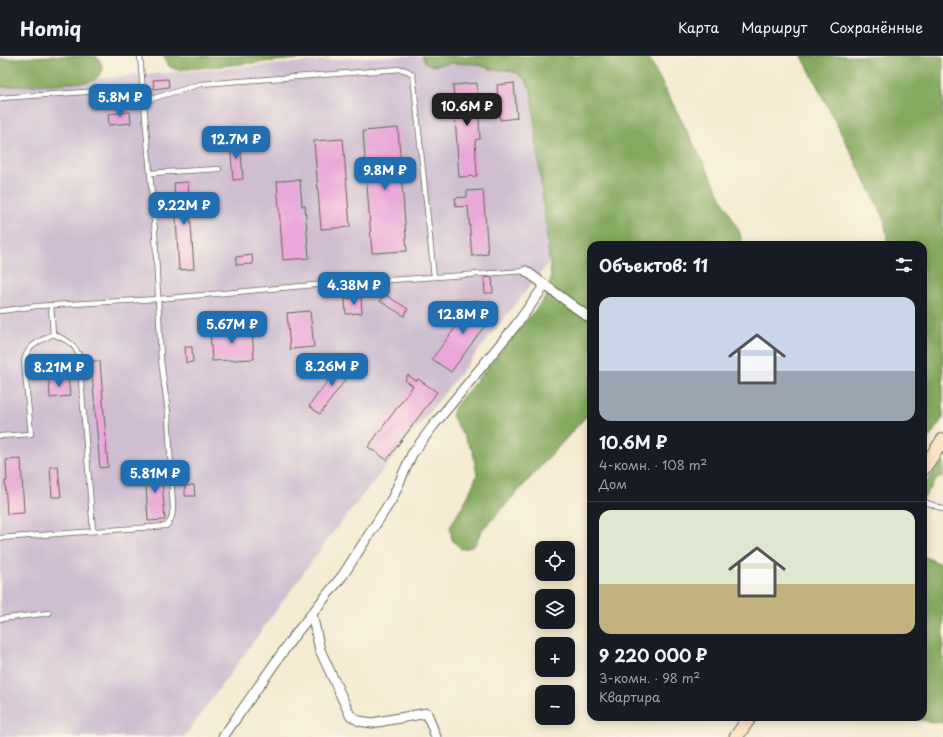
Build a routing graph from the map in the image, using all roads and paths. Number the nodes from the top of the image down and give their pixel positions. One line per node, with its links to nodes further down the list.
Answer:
1 (140, 56): 2 (lane)
2 (142, 88): 3 (lane); 4 (lane)
3 (0, 98)
4 (144, 101): 6 (lane); 8 (lane)
5 (219, 168): 6 (lane)
6 (150, 173): 10 (lane)
7 (526, 271): 8 (lane); 9 (street)
8 (434, 277): 10 (lane)
9 (545, 285): 13 (street); 23 (street)
10 (158, 299): 11 (lane); 20 (lane)
11 (51, 305): 12 (lane); 14 (lane)
12 (0, 311)
13 (587, 316)
14 (53, 334): 15 (lane); 20 (lane)
15 (0, 436)
16 (943, 440): 17 (main road)
17 (927, 463)
18 (927, 502): 19 (lane)
19 (943, 508)
20 (93, 531): 21 (lane)
21 (0, 538)
22 (49, 613): 24 (lane)
23 (312, 614): 26 (street); 27 (street)
24 (0, 619)
25 (747, 721): 28 (main road)
26 (223, 737)
27 (436, 737)
28 (736, 737)

